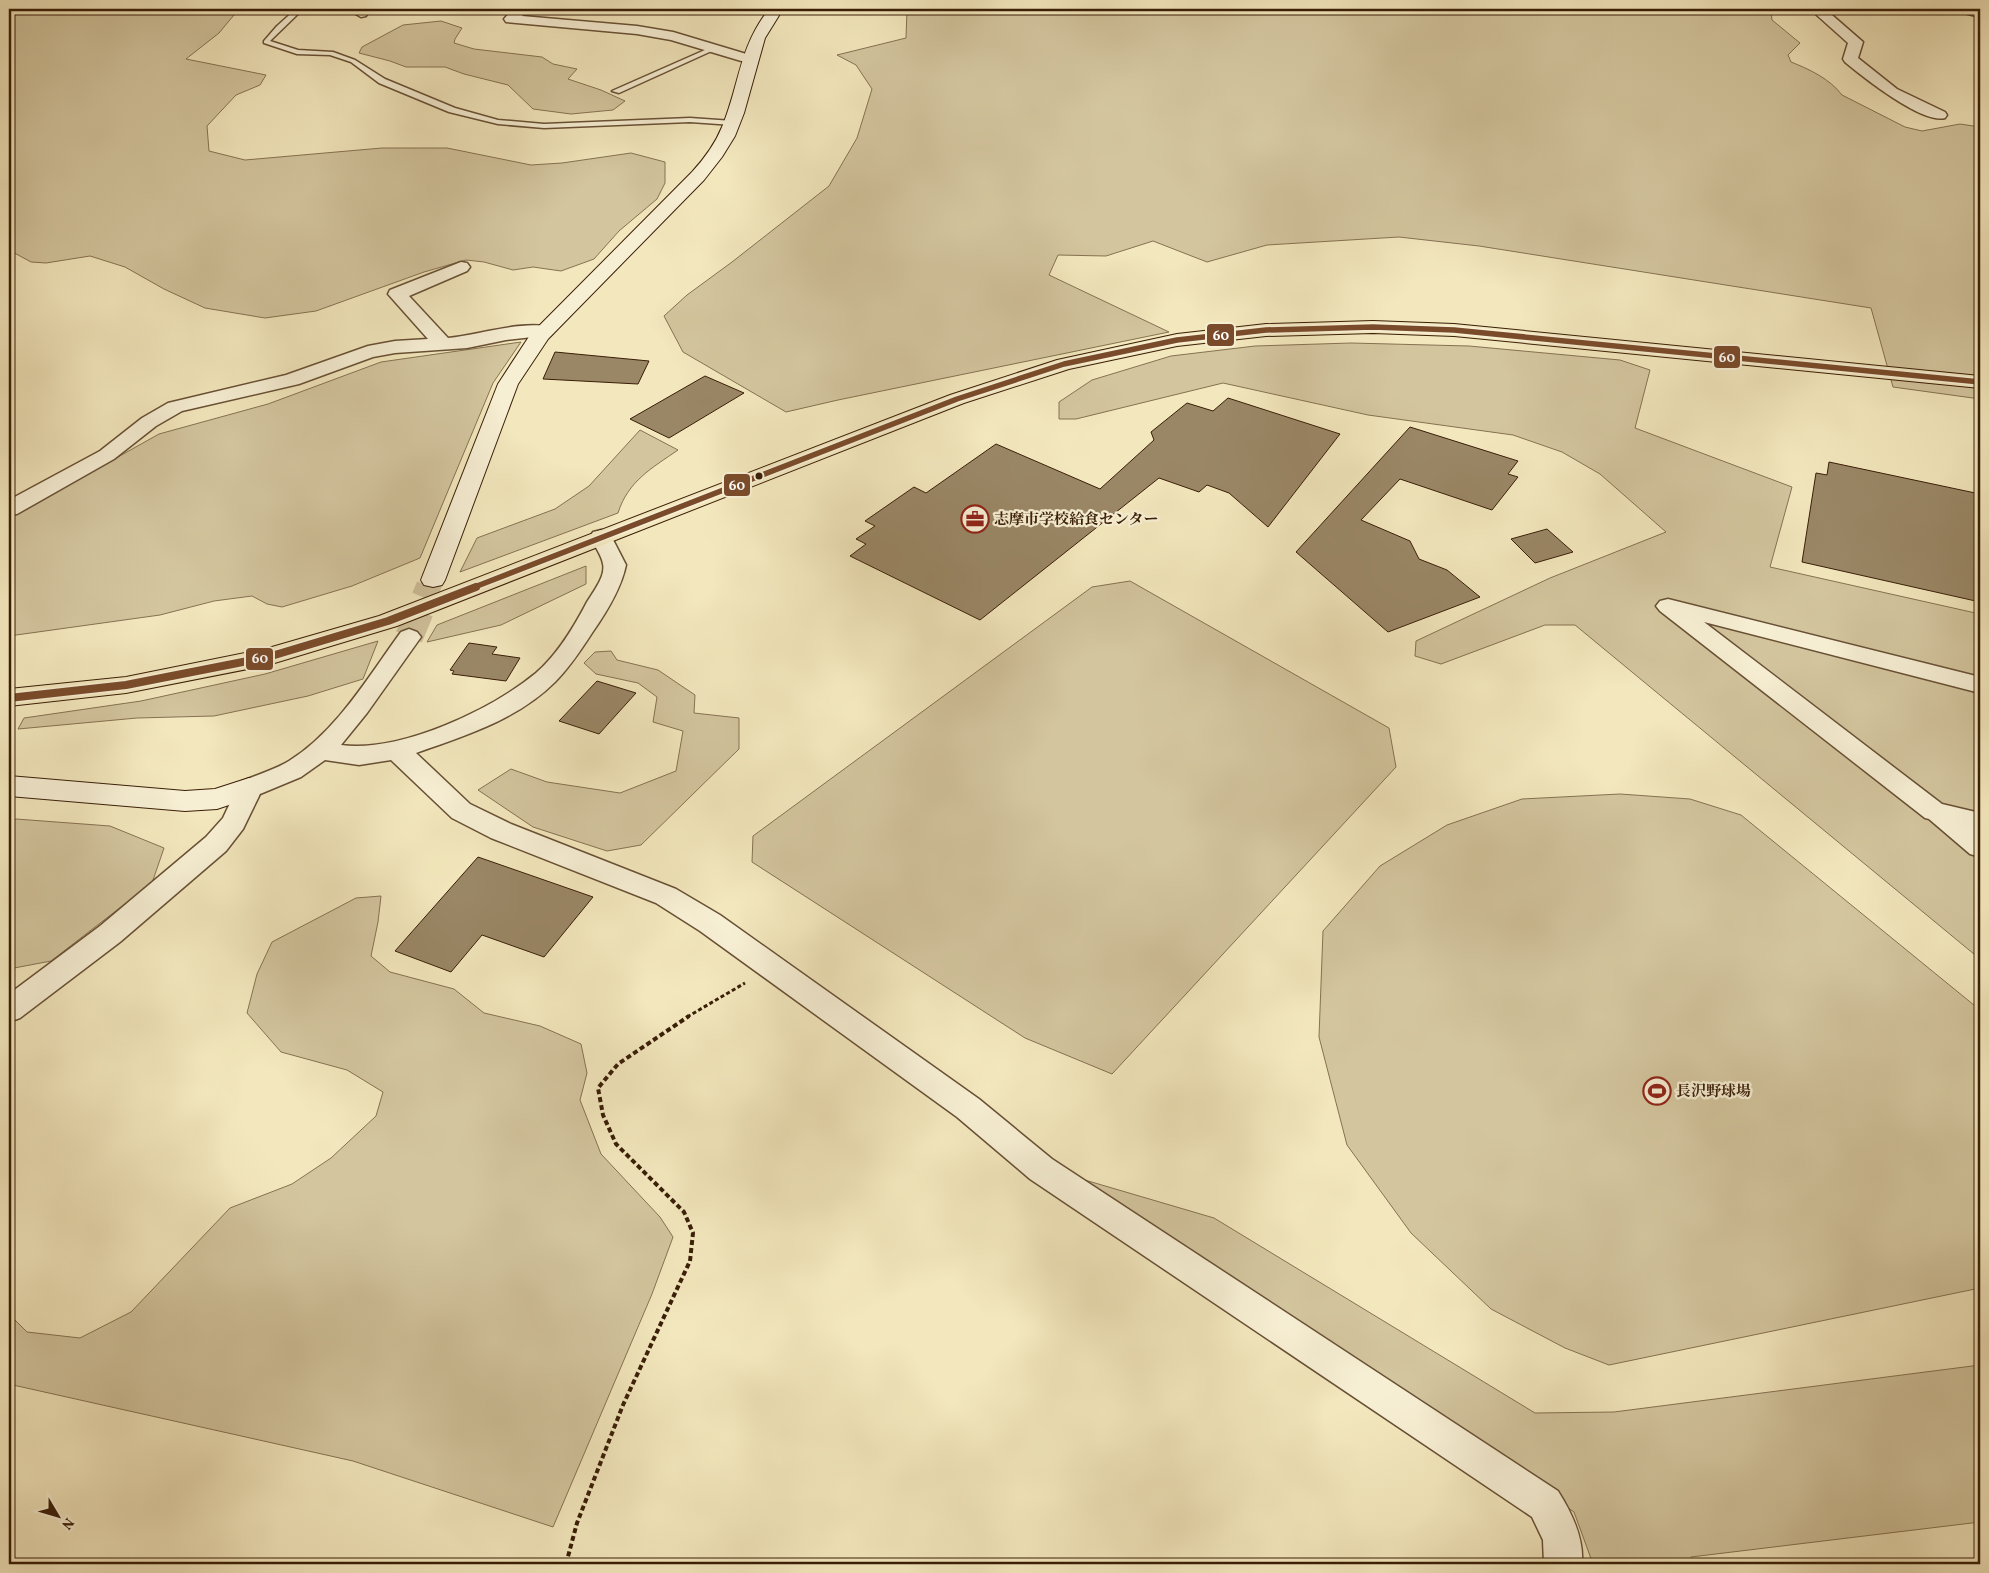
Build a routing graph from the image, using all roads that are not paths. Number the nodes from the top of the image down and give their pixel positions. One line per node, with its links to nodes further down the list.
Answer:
1 (300, 9): 9 (lane)
2 (521, 9): 5 (street)
3 (776, 9): 6 (street)
4 (1817, 9): 8 (street)
5 (714, 48): 6 (street); 7 (lane)
6 (748, 59): 9 (street)
7 (616, 92)
8 (1939, 115)
9 (732, 122): 11 (street)
10 (461, 267): 12 (street)
11 (544, 331): 12 (street); 16 (street)
12 (443, 344): 14 (street)
13 (1980, 382): 15 (highway)
14 (9, 509)
15 (601, 537): 19 (highway); 20 (street)
16 (433, 580)
17 (409, 637): 21 (street)
18 (1980, 685): 24 (street)
19 (9, 698)
20 (398, 750): 21 (street); 28 (street)
21 (321, 751): 23 (street)
22 (9, 786): 23 (street)
23 (249, 788): 27 (street)
24 (1934, 811): 25 (street); 26 (street)
25 (1980, 822)
26 (1980, 847)
27 (9, 1010)
28 (1563, 1564)

